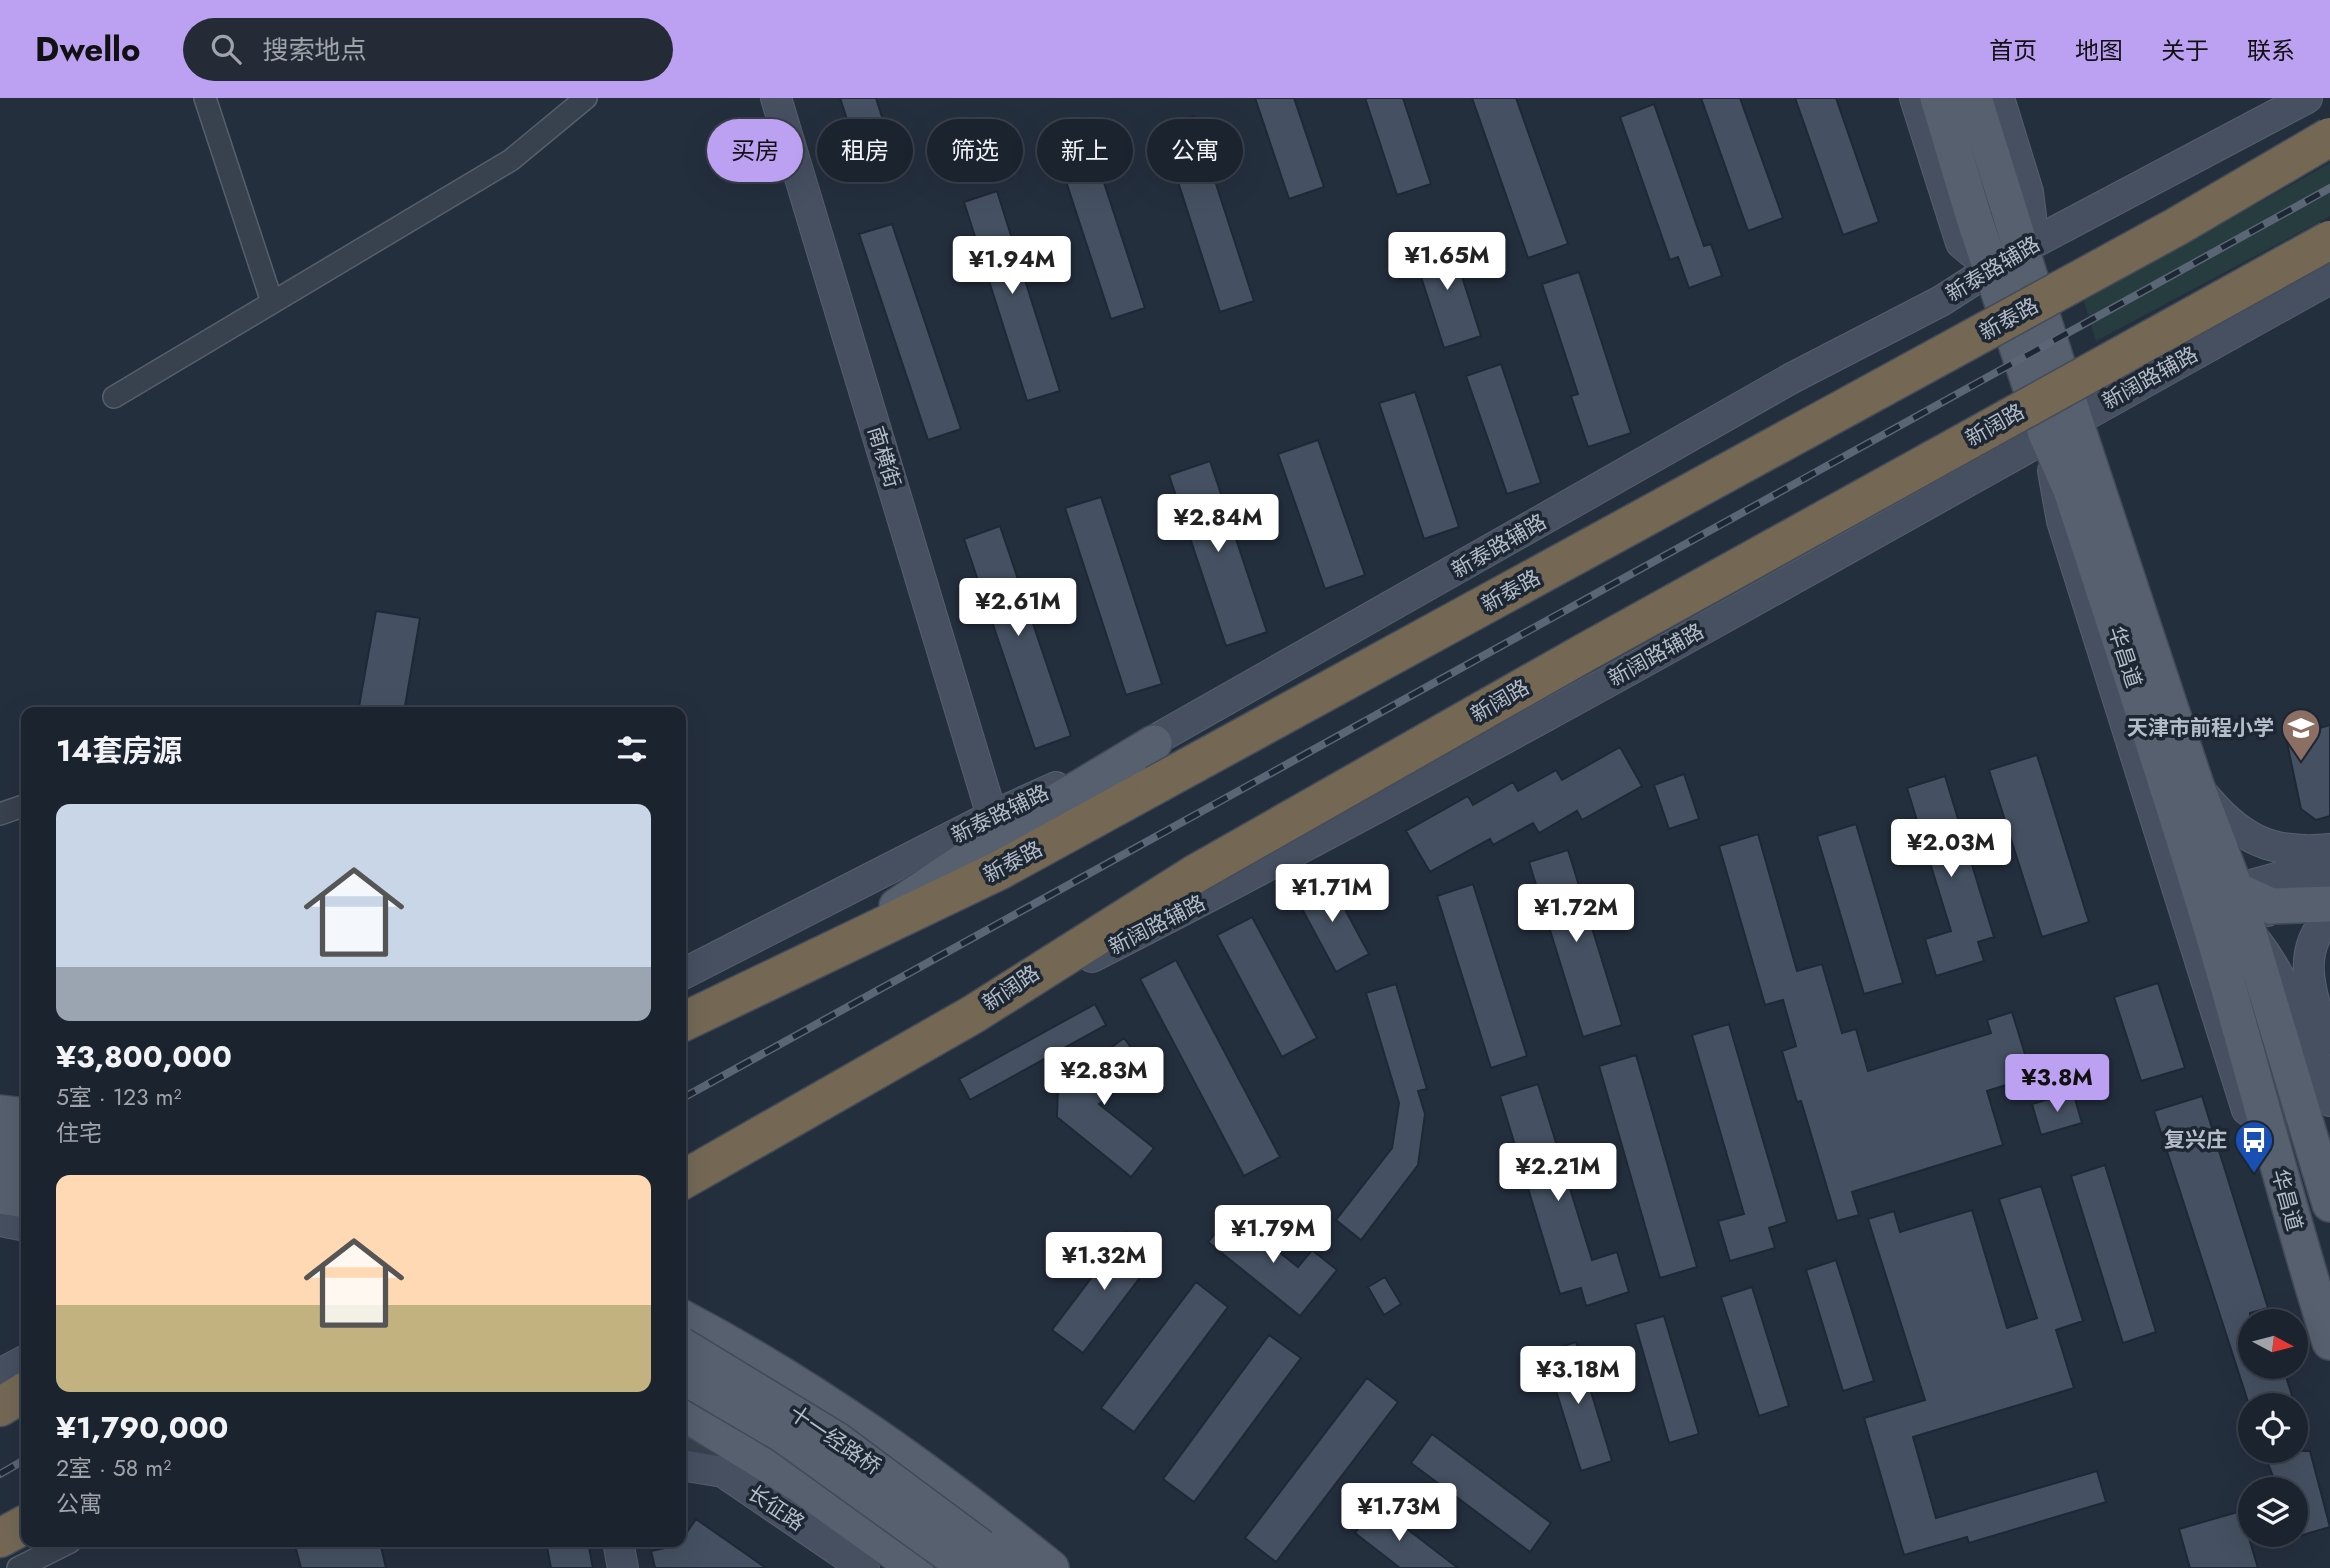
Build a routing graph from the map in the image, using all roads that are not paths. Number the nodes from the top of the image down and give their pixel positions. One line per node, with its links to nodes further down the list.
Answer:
1 (205, 98): 14 (street)
2 (586, 98): 14 (street)
3 (776, 98): 21 (street, 南横街)
4 (1915, 98): 12 (street)
5 (1938, 98): 12 (main road, 华昌道)
6 (1974, 98): 11 (main road, 华昌道)
7 (1999, 98): 11 (street)
8 (2307, 98): 11 (street, 新泰路辅路)
9 (2330, 137): 30 (highway, 新泰路, bridge)
10 (2330, 240): 33 (highway, 新阔路, bridge)
11 (2022, 249): 12 (street, 新泰路辅路); 16 (main road, 华昌道)
12 (1991, 268): 16 (main road, 华昌道); 17 (street, 新泰路辅路)
13 (2330, 279): 16 (street, 新阔路辅路)
14 (272, 302): 15 (street)
15 (114, 397)
16 (2061, 429): 18 (main road, 华昌道); 25 (main road, 华昌道); 25 (street); 33 (street, 新阔路辅路)
17 (1154, 743): 21 (street, 新泰路辅路); 30 (main road)
18 (2196, 785): 22 (street); 25 (main road, 华昌道)
19 (21, 807): 20 (street)
20 (0, 814)
21 (992, 816): 31 (street, 新泰路辅路)
22 (2330, 849)
23 (2330, 863): 25 (street)
24 (2330, 877): 28 (street)
25 (2218, 895): 28 (main road, 华昌道); 29 (main road, 华昌道)
26 (2330, 905): 28 (main road)
27 (2330, 916): 35 (street)
28 (2260, 919): 29 (street); 32 (street); 38 (street, 华昌道); 48 (main road, 华昌道)
29 (2206, 945): 32 (main road, 华昌道); 50 (street)
30 (836, 946): 34 (highway, 新泰路)
31 (686, 972)
32 (2232, 999): 50 (main road, 华昌道)
33 (972, 1014): 45 (highway, 新阔路)
34 (686, 1021)
35 (2330, 1057)
36 (0, 1097): 37 (street)
37 (21, 1099)
38 (2330, 1101)
39 (0, 1113): 40 (main road)
40 (21, 1115)
41 (0, 1142): 42 (main road)
42 (21, 1144)
43 (0, 1168): 44 (main road)
44 (21, 1170)
45 (686, 1178)
46 (0, 1196): 47 (main road)
47 (21, 1199)
48 (2330, 1204)
49 (0, 1221): 51 (street)
50 (2292, 1223): 53 (main road, 华昌道)
51 (21, 1225)
52 (686, 1320): 68 (main road)
53 (2330, 1342)
54 (686, 1348): 68 (main road, 十一经路桥, bridge)
55 (21, 1363): 56 (street)
56 (0, 1374)
57 (686, 1378): 68 (main road, 十一经路桥, bridge)
58 (21, 1394): 59 (highway)
59 (0, 1407)
60 (686, 1415): 72 (main road)
61 (686, 1449): 63 (street)
62 (686, 1466): 63 (street, 长征路)
63 (723, 1472): 71 (street, 长征路)
64 (21, 1527): 65 (highway)
65 (0, 1538)
66 (60, 1547): 69 (street)
67 (619, 1547): 70 (street)
68 (975, 1549): 73 (street); 74 (main road); 75 (main road)
69 (18, 1568)
70 (623, 1568)
71 (864, 1568)
72 (916, 1568)
73 (942, 1568)
74 (1009, 1568)
75 (1051, 1568)

